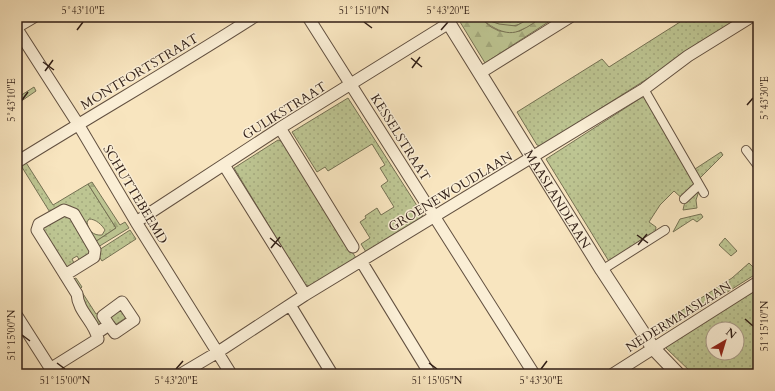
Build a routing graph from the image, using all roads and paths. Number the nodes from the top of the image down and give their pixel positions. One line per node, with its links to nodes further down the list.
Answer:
1 (34, 17): 7 (street)
2 (254, 17): 11 (street, MONTFORTSTRAAT)
3 (308, 17): 9 (street, KESSELSTRAAT)
4 (570, 17): 8 (street)
5 (751, 17): 10 (street, GROENEWOUDLAAN)
6 (447, 20): 8 (street, MAASLANDLAAN); 9 (street, GULIKSTRAAT)
7 (17, 28): 11 (street, SCHUTTEBEEMD)
8 (480, 73): 14 (street, MAASLANDLAAN)
9 (351, 84): 12 (street, GULIKSTRAAT); 21 (street, KESSELSTRAAT)
10 (644, 89): 14 (street, GROENEWOUDLAAN); 18 (street)
11 (78, 124): 15 (street, MONTFORTSTRAAT); 22 (street, SCHUTTEBEEMD)
12 (280, 128): 16 (street, GULIKSTRAAT); 24 (street)
13 (746, 150): 17 (street)
14 (533, 157): 21 (street, GROENEWOUDLAAN); 26 (street, MAASLANDLAAN)
15 (17, 162)
16 (224, 165): 22 (street, GULIKSTRAAT); 29 (street)
17 (758, 166)
18 (699, 185): 19 (street); 20 (street)
19 (704, 193)
20 (684, 199)
21 (435, 217): 25 (street, GROENEWOUDLAAN); 41 (street, KESSELSTRAAT)
22 (136, 222): 35 (street, SCHUTTEBEEMD)
23 (665, 230): 26 (street)
24 (353, 247)
25 (361, 261): 29 (street, GROENEWOUDLAAN); 40 (street)
26 (602, 270): 34 (street, MAASLANDLAAN)
27 (65, 275): 27 (street); 33 (street)
28 (758, 282): 34 (street, NEDERMAASLAAN)
29 (305, 296): 30 (street, GROENEWOUDLAAN)
30 (290, 305): 35 (street, GROENEWOUDLAAN); 39 (street)
31 (17, 316): 36 (street)
32 (109, 325): 33 (street)
33 (97, 333): 36 (street)
34 (653, 348): 42 (street, NEDERMAASLAAN); 43 (street, MAASLANDLAAN)
35 (218, 352): 37 (street, GROENEWOUDLAAN); 38 (street, SCHUTTEBEEMD)
36 (52, 371)
37 (181, 374)
38 (231, 374)
39 (332, 374)
40 (430, 374)
41 (534, 374)
42 (612, 374)
43 (678, 374)

